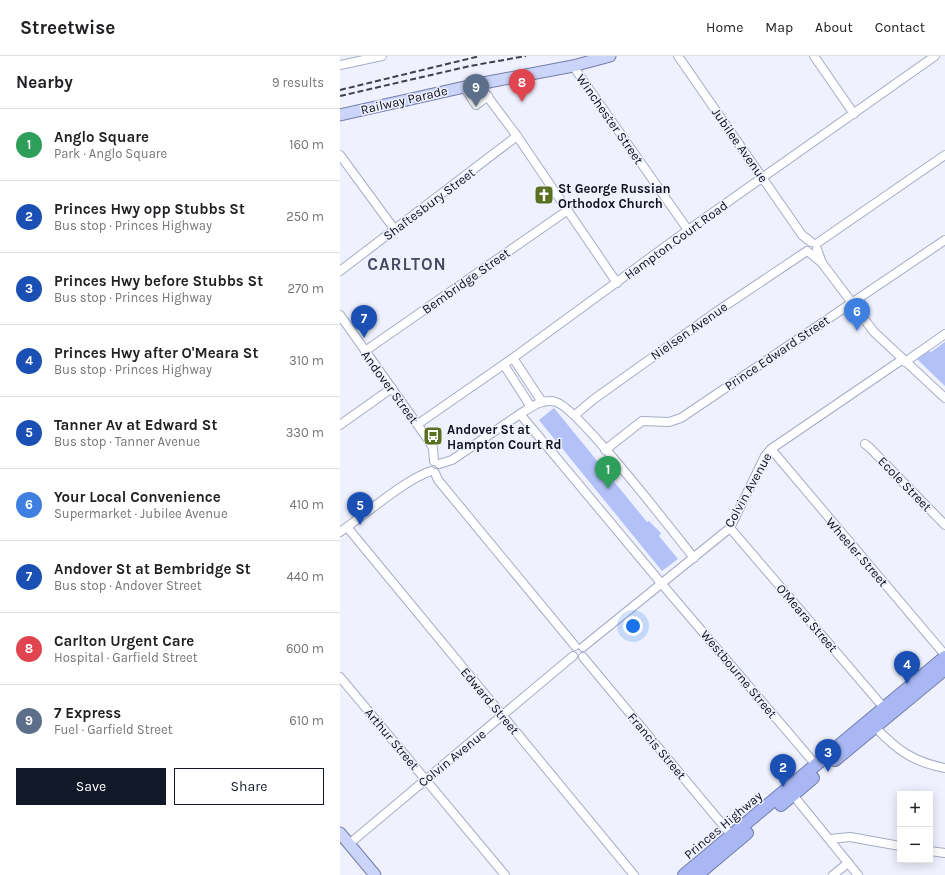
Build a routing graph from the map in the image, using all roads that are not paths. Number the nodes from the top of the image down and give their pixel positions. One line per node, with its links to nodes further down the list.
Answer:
1 (344, 56): 7 (street)
2 (382, 56): 7 (street)
3 (610, 56): 9 (main road, Railway Parade)
4 (678, 56): 18 (street, Jubilee Avenue)
5 (814, 56): 13 (street)
6 (934, 56): 13 (street, Hampton Court Road)
7 (350, 63): 8 (street)
8 (340, 65)
9 (573, 66): 10 (main road, Railway Parade); 21 (street, Winchester Street)
10 (478, 84): 11 (main road, Railway Parade); 12 (street)
11 (464, 87): 12 (street); 14 (main road, Railway Parade)
12 (488, 96): 15 (street)
13 (854, 114): 18 (street, Hampton Court Road)
14 (340, 115)
15 (517, 136): 19 (street); 20 (street, Shaftesbury Street)
16 (340, 155): 20 (street)
17 (945, 155): 23 (street, Nielsen Avenue)
18 (763, 177): 21 (street, Hampton Court Road); 23 (street, Jubilee Avenue)
19 (568, 210): 25 (street); 29 (street, Bembridge Street)
20 (395, 230): 24 (street, Shaftesbury Street)
21 (688, 230): 25 (street, Hampton Court Road)
22 (945, 240): 26 (street, Prince Edward Street)
23 (811, 248): 26 (street); 38 (street, Nielsen Avenue)
24 (340, 271)
25 (617, 283): 30 (street, Hampton Court Road)
26 (852, 303): 31 (street); 43 (street, Prince Edward Street)
27 (340, 315): 29 (street, Andover Street)
28 (945, 334): 31 (street, Colvin Avenue)
29 (365, 351): 33 (street, Andover Street)
30 (513, 358): 32 (street, Hampton Court Road); 35 (street)
31 (904, 360): 34 (street); 42 (street, Colvin Avenue)
32 (504, 365): 36 (street); 39 (street, Hampton Court Road)
33 (392, 388): 39 (street, Andover Street); 40 (street)
34 (945, 398)
35 (542, 402): 36 (street); 38 (street)
36 (531, 407): 37 (street)
37 (520, 414): 44 (street); 50 (street, Westbourne Street)
38 (575, 415): 43 (street)
39 (418, 424): 44 (street, Andover Street)
40 (340, 425)
41 (865, 444): 46 (street, Ecole Street)
42 (771, 449): 47 (street, Colvin Avenue); 55 (street, Wheeler Street)
43 (605, 450): 49 (street)
44 (437, 462): 45 (street)
45 (433, 472): 48 (street); 51 (street)
46 (945, 525)
47 (730, 528): 49 (street, Colvin Avenue); 58 (street, O'Meara Street)
48 (343, 530): 59 (street, Edward Street)
49 (694, 558): 50 (street, Colvin Avenue)
50 (661, 584): 52 (street, Colvin Avenue); 61 (street, Westbourne Street)
51 (575, 646): 52 (street); 53 (street)
52 (584, 647): 54 (street)
53 (574, 656): 54 (street); 59 (street, Colvin Avenue)
54 (583, 656): 66 (street, Francis Street)
55 (945, 656): 58 (highway, Princes Highway)
56 (945, 669): 60 (highway, Princes Highway)
57 (340, 677): 63 (street, Arthur Street)
58 (884, 708): 61 (highway, Princes Highway)
59 (503, 716): 63 (street, Colvin Avenue); 75 (street, Edward Street)
60 (875, 727): 62 (street); 64 (highway, Princes Highway)
61 (816, 765): 66 (highway, Princes Highway)
62 (945, 768)
63 (425, 780): 68 (street, Colvin Avenue); 74 (street, Arthur Street)
64 (793, 795): 67 (street); 77 (highway, Princes Highway)
65 (340, 833): 68 (main road)
66 (732, 836): 76 (highway, Princes Highway)
67 (830, 839): 69 (street); 72 (street)
68 (349, 844): 73 (main road)
69 (897, 845)
70 (933, 852): 71 (street)
71 (945, 854)
72 (848, 863): 78 (street); 79 (street)
73 (375, 875)
74 (505, 875)
75 (634, 875)
76 (684, 875)
77 (697, 875)
78 (833, 875)
79 (858, 875)

